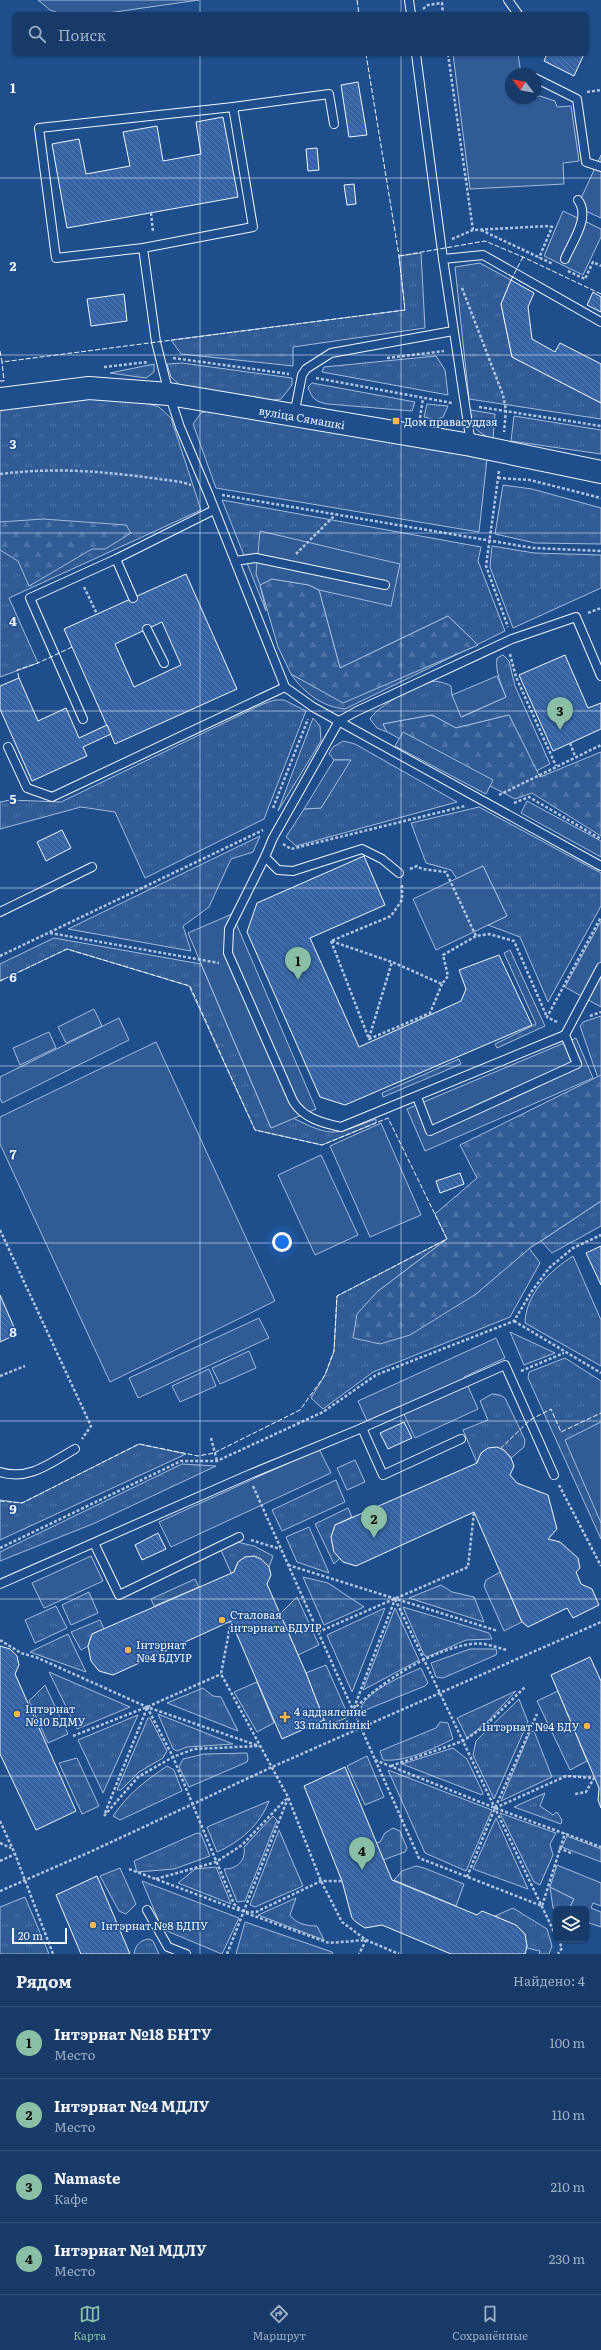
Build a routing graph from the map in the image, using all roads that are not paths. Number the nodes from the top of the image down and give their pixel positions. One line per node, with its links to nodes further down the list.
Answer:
1 (409, 0): 3 (lane)
2 (508, 0): 4 (lane)
3 (411, 12)
4 (517, 12)
5 (416, 56): 13 (lane)
6 (541, 81): 9 (lane)
7 (233, 107): 8 (lane); 11 (lane); 11 (lane)
8 (334, 124)
9 (601, 167)
10 (578, 200): 12 (lane)
11 (143, 248): 16 (lane)
12 (564, 259)
13 (443, 260): 14 (lane); 15 (lane)
14 (601, 322)
15 (453, 331): 18 (lane); 19 (lane)
16 (169, 394): 17 (street, вуліца Сямашкі); 18 (street, вуліца Сямашкі); 21 (lane)
17 (0, 399)
18 (294, 415): 19 (street, вуліца Сямашкі)
19 (471, 445): 20 (street, вуліца Сямашкі)
20 (601, 472)
21 (214, 510): 22 (lane); 23 (lane)
22 (116, 559): 25 (lane); 30 (lane)
23 (234, 561): 24 (lane); 29 (lane)
24 (385, 585)
25 (133, 598)
26 (147, 629): 27 (lane)
27 (164, 663)
28 (601, 676): 31 (lane)
29 (285, 687): 31 (lane); 32 (lane)
30 (83, 719)
31 (339, 721): 33 (lane); 34 (lane)
32 (8, 747)
33 (265, 857): 36 (lane); 40 (lane)
34 (601, 866)
35 (92, 867): 37 (lane)
36 (399, 873)
37 (0, 912)
38 (601, 967): 39 (lane)
39 (565, 1035): 40 (lane); 40 (lane)
40 (417, 1097)
41 (362, 1428): 42 (lane); 45 (lane); 47 (lane)
42 (461, 1439)
43 (75, 1449): 44 (lane)
44 (0, 1472)
45 (554, 1475)
46 (238, 1537): 47 (lane)
47 (94, 1542): 48 (lane)
48 (0, 1584)
49 (147, 1910): 50 (lane)
50 (186, 1954)

